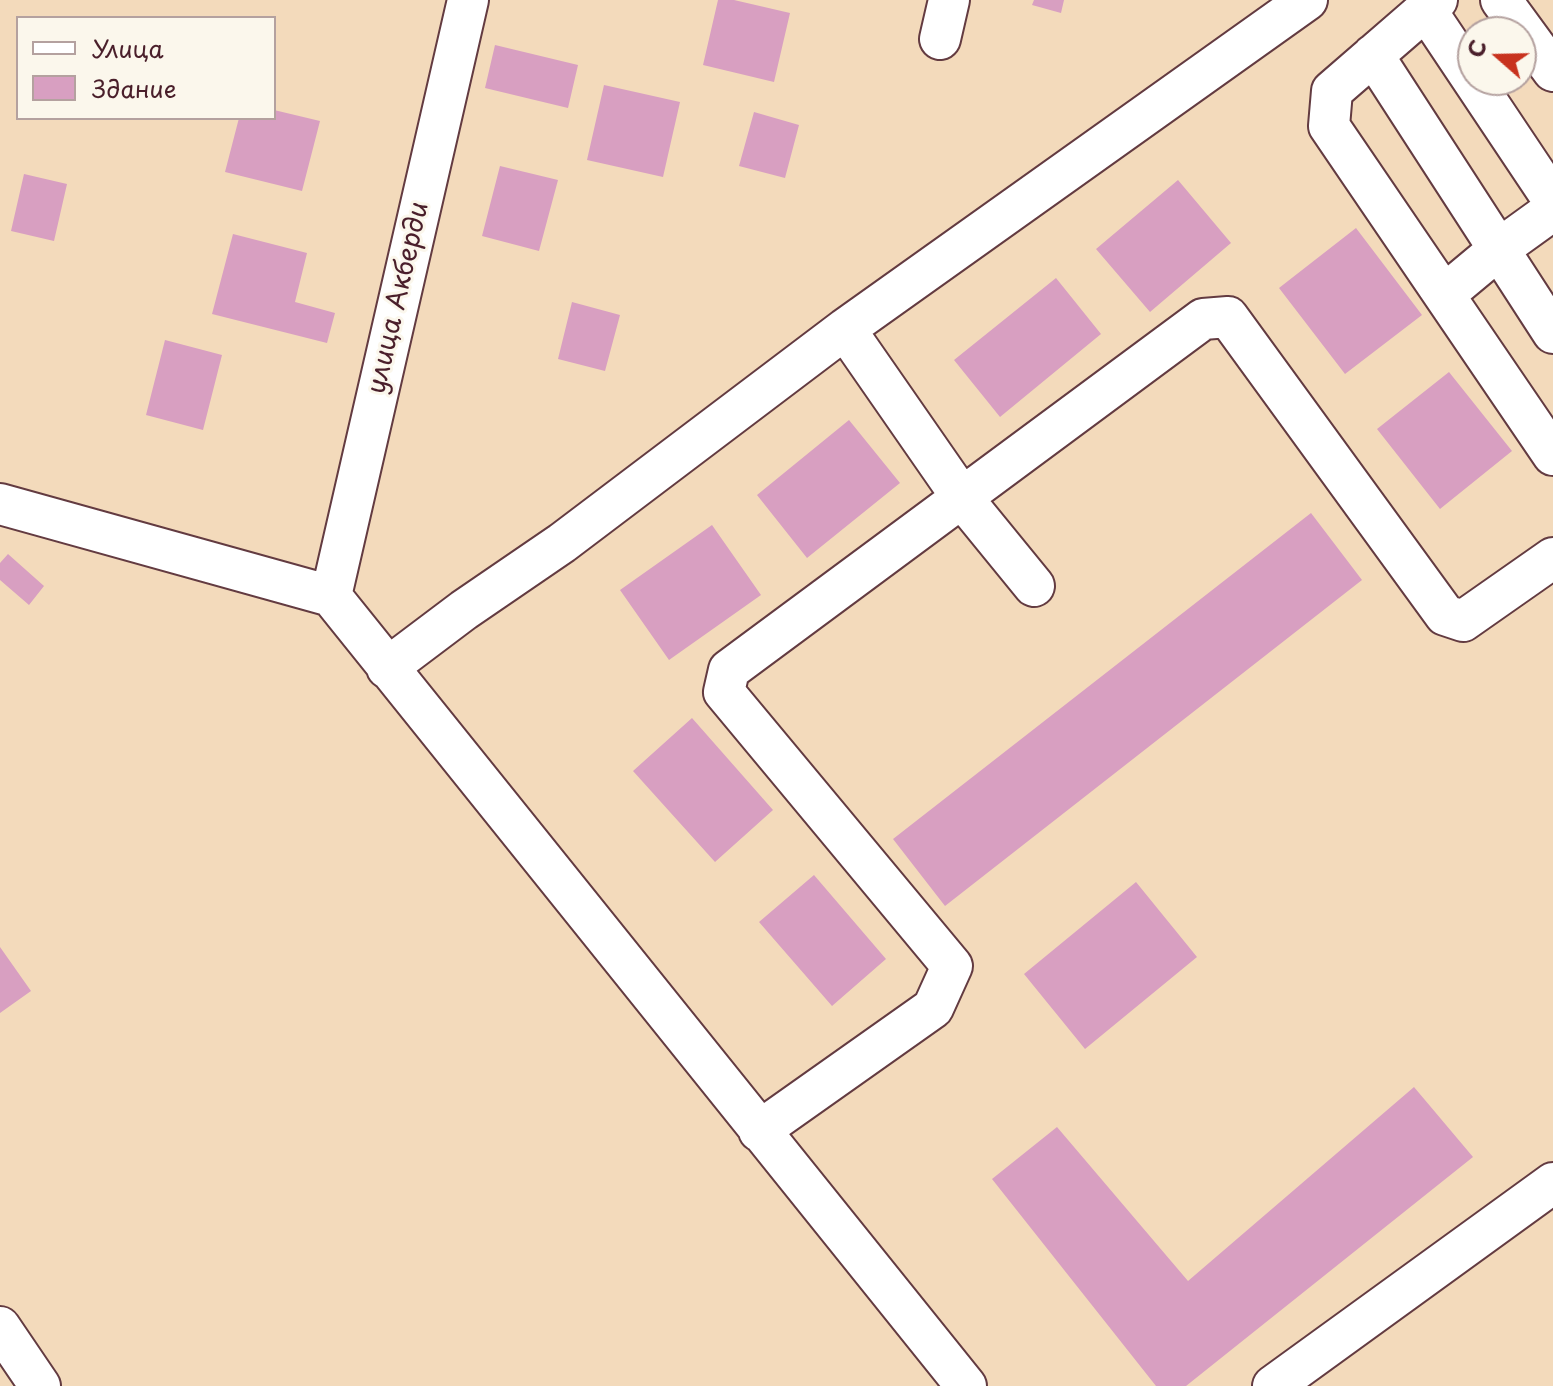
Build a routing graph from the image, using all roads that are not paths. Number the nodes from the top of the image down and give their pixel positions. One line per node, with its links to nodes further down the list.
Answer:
1 (468, 0): 20 (street, улица Акберди)
2 (949, 0): 6 (street)
3 (1307, 0): 13 (street)
4 (1501, 0): 8 (street)
5 (1432, 5): 7 (street); 9 (street)
6 (940, 39)
7 (1373, 55): 11 (street); 12 (street)
8 (1553, 71)
9 (1553, 200)
10 (1553, 210): 11 (street)
11 (1499, 249): 12 (street); 14 (street)
12 (1445, 294): 15 (street)
13 (845, 329): 16 (street); 21 (street)
14 (1553, 333)
15 (1553, 455)
16 (963, 499): 18 (street); 19 (street); 22 (street)
17 (0, 504): 20 (street)
18 (1553, 558)
19 (1034, 586)
20 (331, 596): 21 (street)
21 (387, 668): 22 (street)
22 (759, 1131): 26 (street)
23 (1553, 1183): 27 (street)
24 (0, 1327): 25 (street)
25 (40, 1386)
26 (966, 1386)
27 (1273, 1386)

